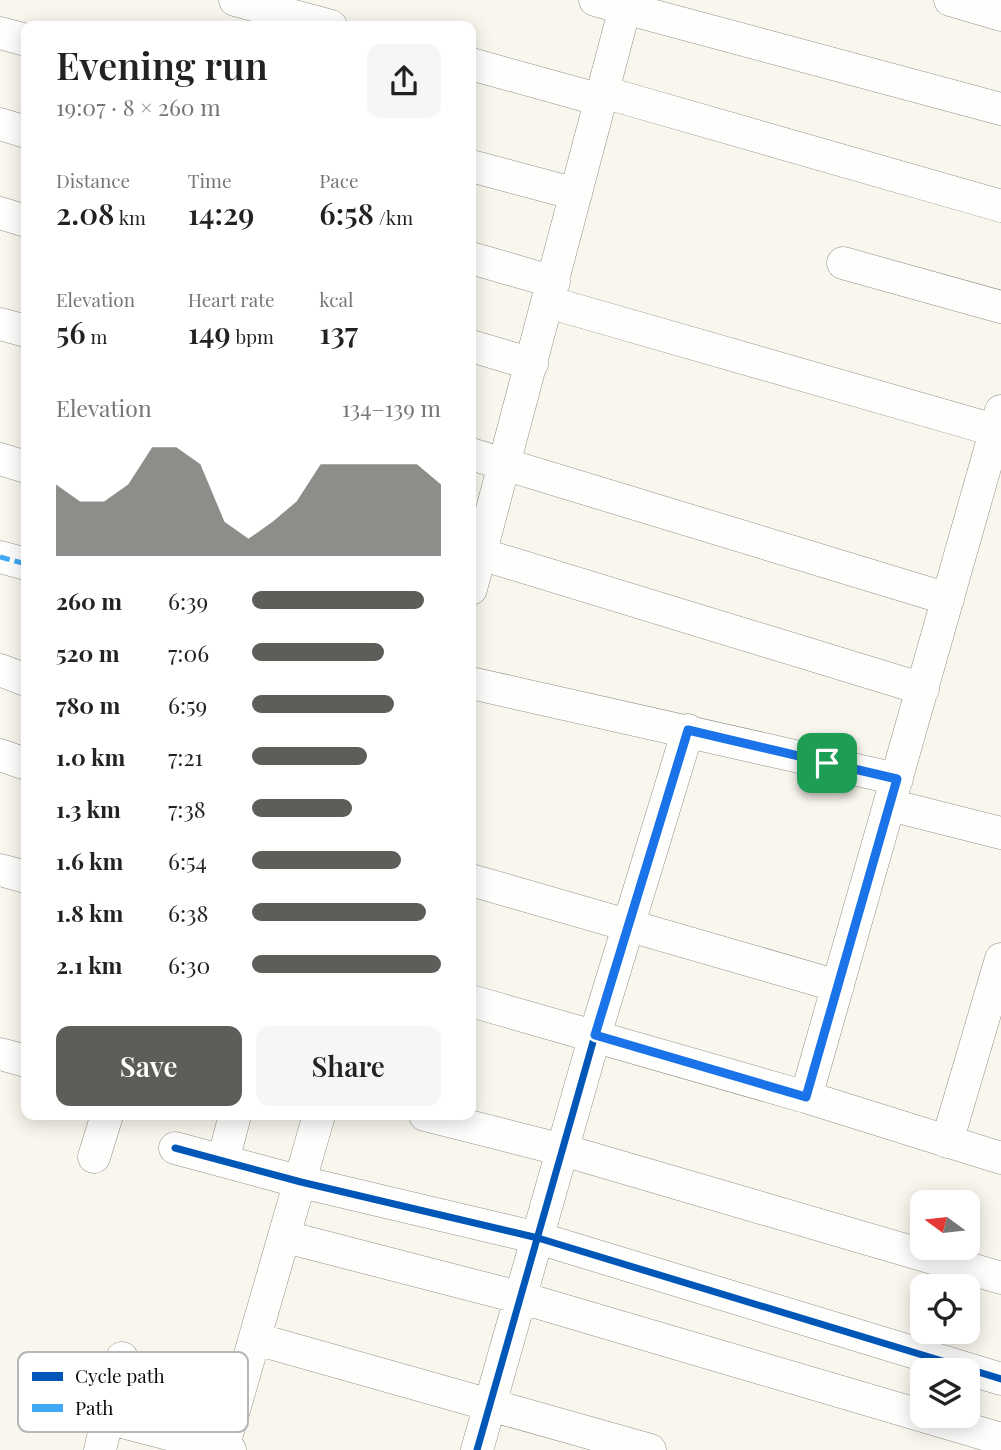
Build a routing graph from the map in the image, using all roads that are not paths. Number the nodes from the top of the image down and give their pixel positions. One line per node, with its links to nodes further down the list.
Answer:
1 (234, 0): 6 (street)
2 (594, 0): 4 (street)
3 (950, 0): 5 (street)
4 (626, 4): 10 (street); 11 (street)
5 (1001, 15)
6 (312, 21)
7 (0, 33): 8 (street)
8 (21, 39)
9 (476, 65): 10 (street)
10 (602, 96): 15 (street); 16 (street)
11 (1001, 109)
12 (0, 124): 13 (street)
13 (21, 130)
14 (476, 167): 15 (street)
15 (576, 194): 21 (street)
16 (1001, 206)
17 (0, 213): 18 (street)
18 (21, 219)
19 (476, 260): 21 (street)
20 (844, 263): 22 (street)
21 (551, 292): 26 (street); 27 (street)
22 (1001, 307)
23 (0, 324): 24 (street)
24 (21, 330)
25 (476, 347): 26 (street)
26 (532, 364): 30 (street)
27 (999, 424): 35 (street)
28 (476, 455): 30 (street)
29 (0, 459): 31 (street)
30 (505, 463): 32 (street); 35 (street)
31 (21, 465)
32 (476, 552): 39 (street)
33 (0, 557): 34 (street)
34 (21, 563)
35 (948, 598): 39 (street)
36 (0, 670): 37 (street)
37 (21, 678)
38 (476, 684): 40 (street)
39 (923, 689): 43 (street)
40 (688, 730): 43 (street); 48 (street)
41 (0, 755): 42 (street)
42 (21, 762)
43 (893, 792): 44 (street); 50 (street)
44 (1001, 831)
45 (0, 870): 46 (street)
46 (21, 876)
47 (476, 881): 48 (street)
48 (629, 924): 50 (street); 52 (street)
49 (1001, 959): 60 (street)
50 (838, 986): 55 (street)
51 (476, 1002): 52 (street)
52 (595, 1035): 55 (street); 62 (street)
53 (0, 1054): 54 (street)
54 (21, 1060)
55 (806, 1097): 60 (street)
56 (105, 1120): 63 (street)
57 (235, 1120): 65 (street)
58 (318, 1120): 66 (street)
59 (445, 1120): 62 (street)
60 (947, 1142): 64 (street)
61 (174, 1148): 65 (street)
62 (563, 1150): 68 (street); 69 (street)
63 (94, 1157)
64 (1001, 1158)
65 (223, 1161): 66 (street)
66 (301, 1182): 67 (street); 68 (street)
67 (286, 1237): 70 (street); 71 (street)
68 (538, 1238): 70 (street); 73 (street)
69 (1001, 1278)
70 (522, 1298): 74 (street); 78 (street)
71 (256, 1339): 72 (street); 74 (street)
72 (248, 1369)
73 (1001, 1379)
74 (492, 1403): 81 (street); 82 (street)
75 (104, 1432): 80 (street)
76 (161, 1432): 79 (street)
77 (231, 1432): 79 (street)
78 (1001, 1440)
79 (227, 1449)
80 (100, 1450)
81 (477, 1450)
82 (650, 1450)

